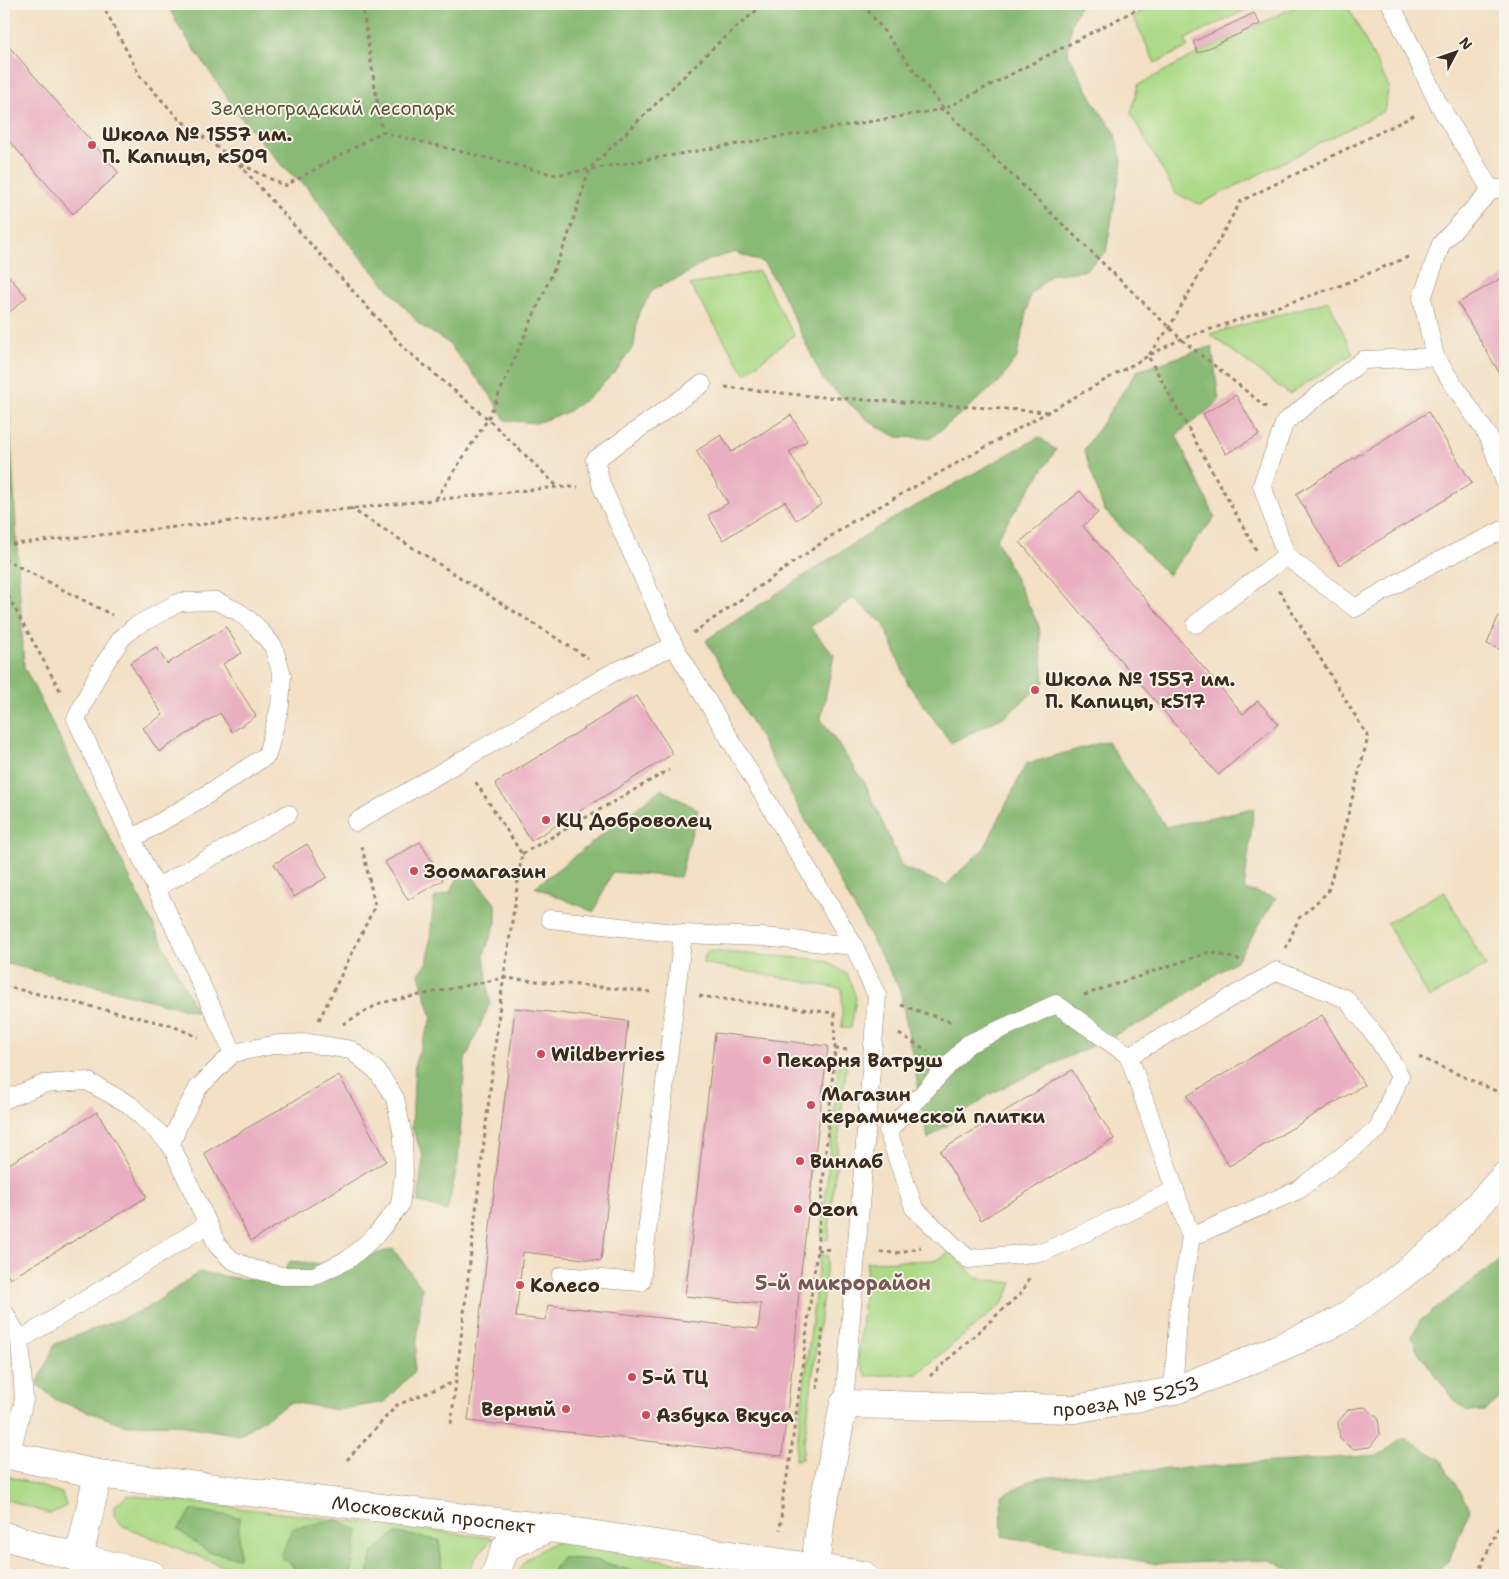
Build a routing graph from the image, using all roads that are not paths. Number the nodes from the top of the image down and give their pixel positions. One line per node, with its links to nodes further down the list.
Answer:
1 (1391, 4): 2 (lane)
2 (1498, 189): 3 (lane)
3 (1435, 357): 5 (lane); 8 (lane)
4 (702, 384): 10 (lane)
5 (1497, 435): 6 (lane)
6 (1505, 482)
7 (1505, 529): 8 (lane)
8 (1286, 556): 9 (lane)
9 (1196, 624)
10 (674, 646): 12 (lane); 17 (lane)
11 (288, 814): 14 (lane)
12 (356, 822)
13 (132, 839): 13 (lane); 14 (lane)
14 (156, 888): 18 (lane)
15 (550, 919): 16 (lane)
16 (683, 934): 17 (lane); 26 (lane)
17 (854, 946): 30 (lane)
18 (233, 1053): 21 (lane); 24 (lane)
19 (1129, 1056): 23 (lane); 23 (lane); 25 (lane)
20 (4, 1100): 21 (lane)
21 (171, 1145): 24 (lane)
22 (1505, 1176): 29 (main road, проезд № 5253)
23 (1175, 1190): 25 (lane)
24 (208, 1224): 28 (lane)
25 (1191, 1237): 29 (lane)
26 (561, 1276)
27 (4, 1312): 28 (lane)
28 (20, 1340): 31 (lane)
29 (1173, 1391): 30 (main road, проезд № 5253)
30 (844, 1404): 36 (main road)
31 (7, 1455): 32 (main road, Московский проспект)
32 (98, 1474): 33 (main road, Московский проспект); 35 (main road)
33 (549, 1528): 36 (main road, Московский проспект); 38 (main road)
34 (4, 1536): 35 (main road)
35 (79, 1558): 37 (main road)
36 (815, 1567): 39 (main road, Московский проспект)
37 (152, 1575)
38 (495, 1575)
39 (863, 1575)

